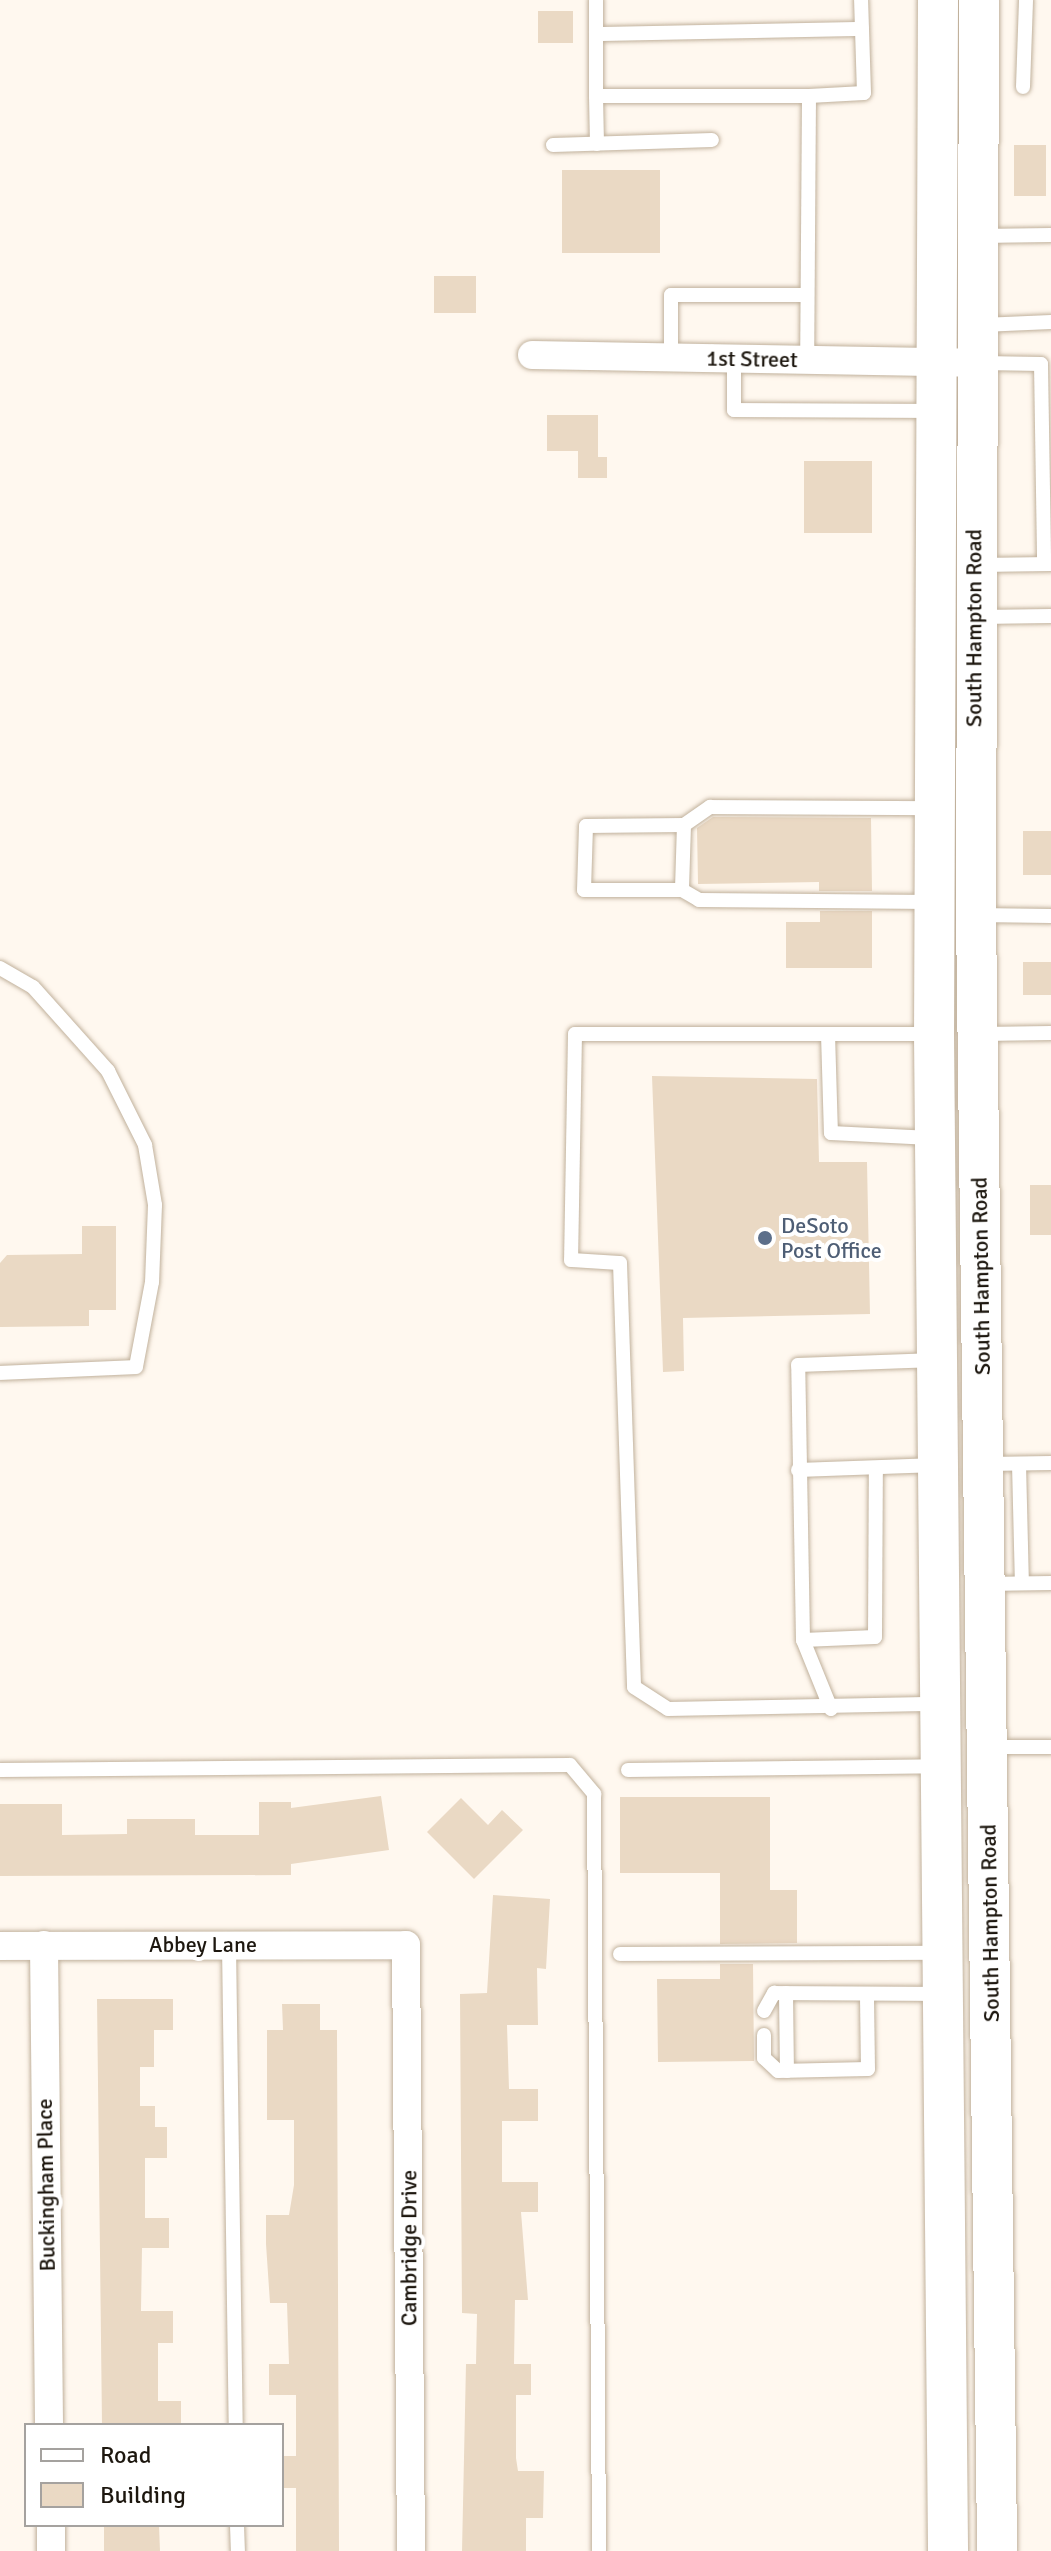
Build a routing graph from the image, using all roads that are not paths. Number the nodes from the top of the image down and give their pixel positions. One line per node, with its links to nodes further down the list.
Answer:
1 (596, 0): 7 (lane)
2 (861, 0): 6 (lane)
3 (938, 0): 18 (main road, South Hampton Road)
4 (1026, 0): 8 (lane)
5 (985, 2): 15 (main road, South Hampton Road)
6 (862, 29): 7 (lane); 10 (lane)
7 (596, 34): 9 (lane)
8 (1023, 87)
9 (596, 96): 10 (lane); 12 (lane)
10 (809, 96): 16 (lane)
11 (712, 140): 12 (lane)
12 (597, 144): 13 (lane)
13 (553, 145)
14 (1051, 235): 15 (lane)
15 (975, 236): 18 (main road, South Hampton Road)
16 (807, 295): 20 (lane); 22 (lane)
17 (1051, 322): 18 (lane)
18 (960, 350): 22 (street, 1st Street); 23 (main road, South Hampton Road); 24 (lane); 25 (main road, South Hampton Road)
19 (532, 355): 20 (street, 1st Street)
20 (671, 358): 21 (street, 1st Street)
21 (734, 359): 22 (street, 1st Street); 23 (lane)
22 (807, 360)
23 (934, 411): 28 (main road, South Hampton Road)
24 (1047, 564): 25 (lane)
25 (974, 565): 27 (main road, South Hampton Road)
26 (1051, 616): 27 (lane)
27 (974, 617): 29 (main road, South Hampton Road)
28 (934, 808): 29 (main road); 30 (lane); 32 (main road, South Hampton Road)
29 (975, 808): 33 (main road, South Hampton Road)
30 (684, 825): 31 (lane); 31 (lane)
31 (682, 890): 32 (lane)
32 (934, 902): 38 (main road, South Hampton Road)
33 (976, 915): 34 (lane); 39 (main road, South Hampton Road)
34 (1051, 916)
35 (0, 968): 42 (lane)
36 (1051, 1033): 39 (lane)
37 (828, 1034): 38 (lane); 40 (lane); 53 (lane)
38 (934, 1034): 39 (main road); 40 (main road, South Hampton Road)
39 (977, 1034): 44 (main road, South Hampton Road)
40 (935, 1138): 41 (main road, South Hampton Road)
41 (937, 1360): 45 (main road, South Hampton Road); 47 (lane)
42 (0, 1373)
43 (1051, 1463): 44 (lane)
44 (1001, 1464): 45 (main road); 49 (main road, South Hampton Road)
45 (938, 1465): 46 (lane); 51 (main road, South Hampton Road)
46 (876, 1468): 47 (lane); 50 (lane)
47 (798, 1470): 50 (lane)
48 (1051, 1583): 49 (lane)
49 (1003, 1584): 52 (main road, South Hampton Road)
50 (803, 1640): 53 (lane)
51 (939, 1704): 52 (main road); 53 (lane); 56 (main road, South Hampton Road)
52 (986, 1705): 54 (main road, South Hampton Road)
53 (831, 1709)
54 (987, 1747): 55 (lane); 71 (main road, South Hampton Road)
55 (1051, 1747)
56 (940, 1766): 58 (lane); 63 (main road, South Hampton Road)
57 (0, 1770): 80 (lane)
58 (628, 1770)
59 (44, 1945): 60 (street, Abbey Lane); 62 (street, Abbey Lane); 73 (street, Buckingham Place)
60 (229, 1945): 61 (street, Abbey Lane); 74 (lane)
61 (406, 1945): 79 (street, Cambridge Drive)
62 (0, 1946)
63 (941, 1953): 64 (lane); 67 (main road, South Hampton Road)
64 (620, 1954)
65 (786, 1993): 66 (lane); 68 (lane); 70 (lane)
66 (867, 1994): 67 (lane); 70 (lane)
67 (941, 1994): 72 (main road, South Hampton Road)
68 (764, 2011)
69 (764, 2035): 70 (lane)
70 (787, 2071)
71 (994, 2256): 72 (main road); 82 (main road, South Hampton Road)
72 (944, 2258): 81 (main road, South Hampton Road)
73 (49, 2423)
74 (236, 2423)
75 (51, 2527): 77 (street)
76 (237, 2527): 78 (lane)
77 (51, 2551)
78 (238, 2551)
79 (411, 2551)
80 (599, 2551)
81 (948, 2551)
82 (997, 2551)

